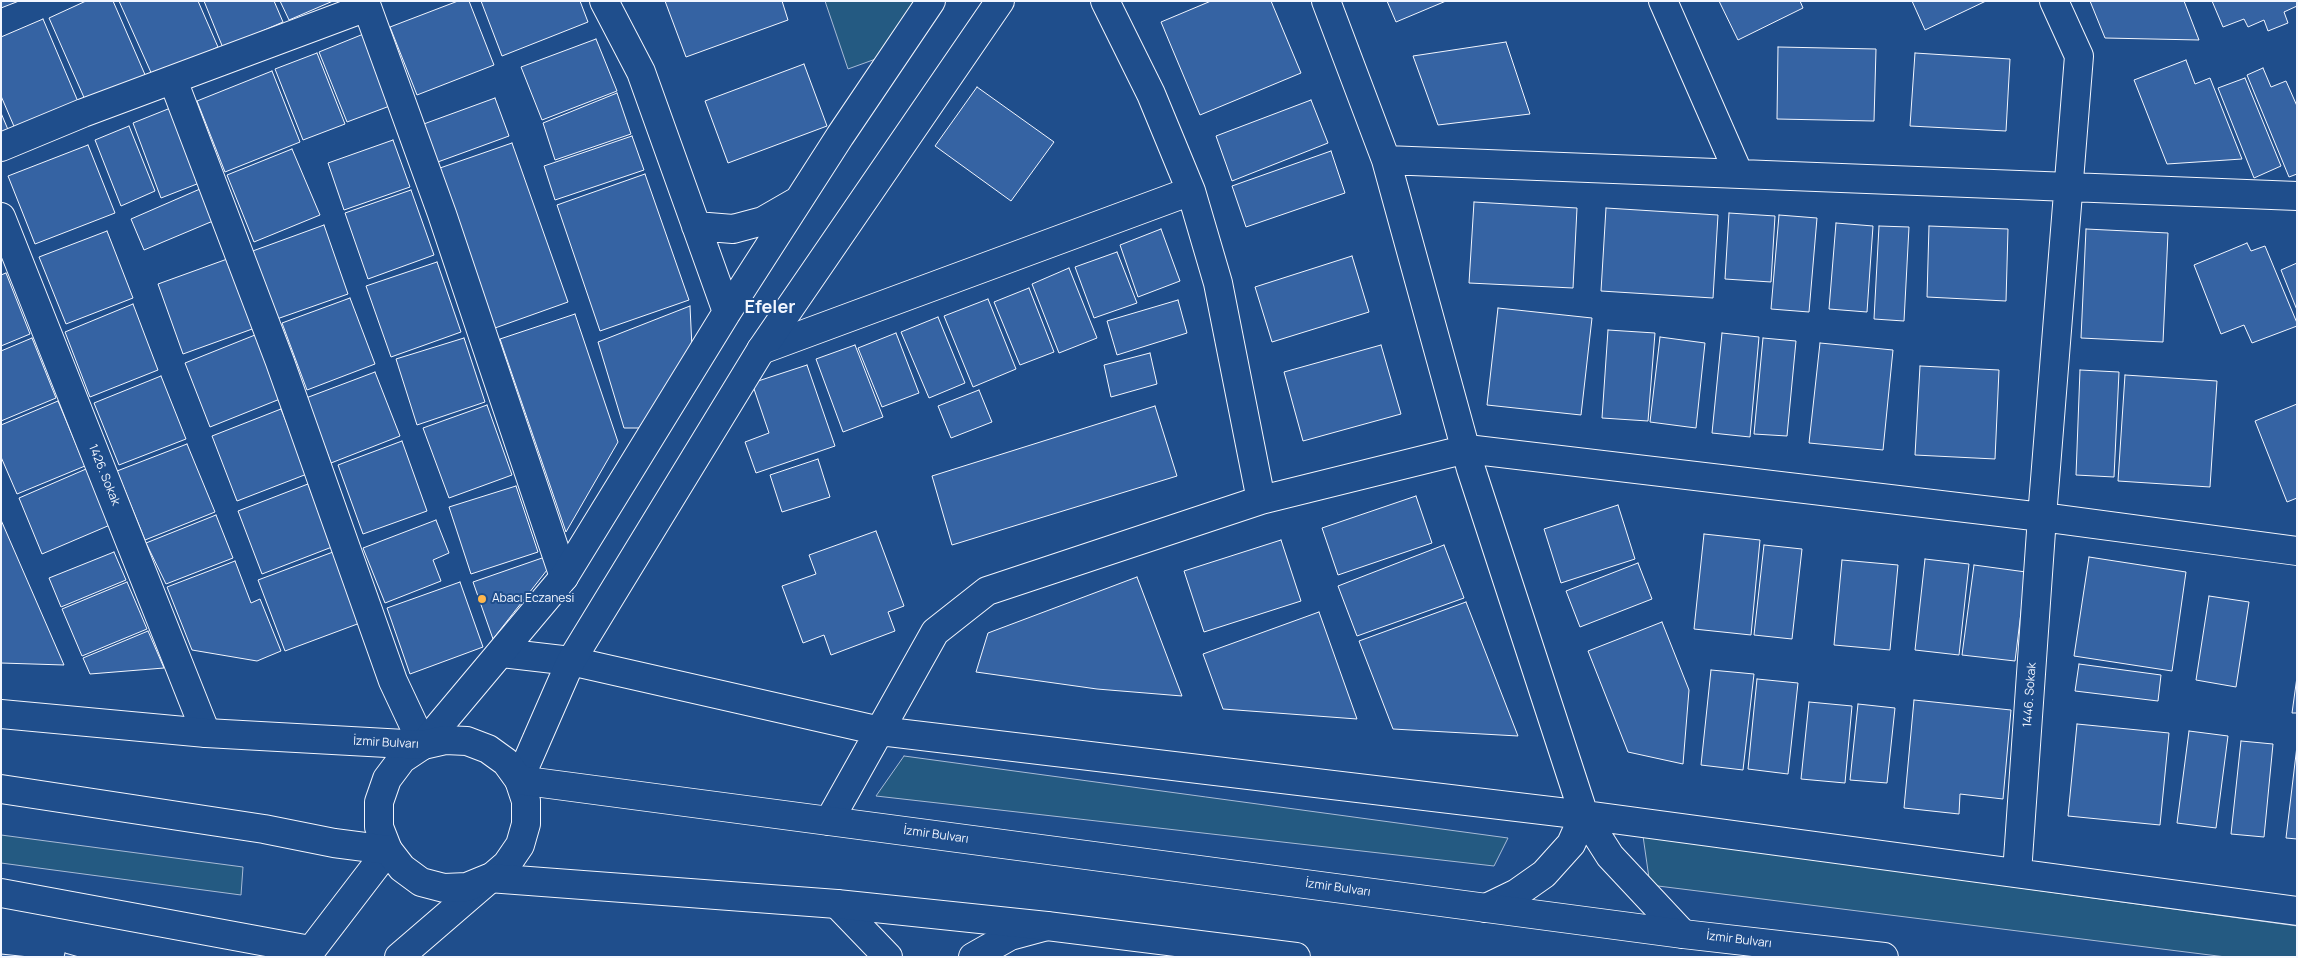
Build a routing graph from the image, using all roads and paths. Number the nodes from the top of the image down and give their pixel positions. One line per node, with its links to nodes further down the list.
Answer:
1 (604, 1): 18 (main road)
2 (931, 1): 16 (main road)
3 (1000, 1): 20 (main road)
4 (1105, 1): 14 (main road)
5 (1326, 1): 11 (main road)
6 (1663, 1): 12 (main road)
7 (2054, 1): 13 (main road, 1446. Sokak)
8 (374, 4): 9 (main road); 25 (main road)
9 (173, 80): 10 (main road); 31 (main road)
10 (1, 147)
11 (1386, 160): 12 (main road); 21 (main road)
12 (1738, 172): 13 (main road)
13 (2068, 186): 15 (main road); 23 (main road, 1446. Sokak)
14 (1191, 192): 20 (main road); 22 (main road)
15 (2297, 196)
16 (799, 200): 18 (main road); 19 (main road)
17 (1, 217): 30 (main road, 1426. Sokak)
18 (696, 226): 19 (main road)
19 (727, 312): 25 (main road)
20 (762, 350): 27 (main road)
21 (1467, 448): 22 (main road); 23 (main road); 34 (main road)
22 (1262, 500): 29 (main road)
23 (2042, 517): 24 (main road); 37 (main road, 1446. Sokak)
24 (2297, 551)
25 (564, 577): 26 (main road)
26 (502, 652): 27 (main road); 31 (main road)
27 (571, 661): 29 (main road); 32 (main road)
28 (1, 714): 30 (main road, İzmir Bulvarı)
29 (880, 731): 34 (main road); 35 (main road)
30 (206, 733): 31 (main road, İzmir Bulvarı)
31 (424, 746): 32 (main road, İzmir Bulvarı); 36 (main road)
32 (519, 780): 35 (main road, İzmir Bulvarı); 38 (main road)
33 (1, 789): 36 (main road)
34 (1584, 815): 37 (main road); 41 (main road); 44 (main road)
35 (829, 820): 41 (main road, İzmir Bulvarı)
36 (388, 850): 38 (main road); 45 (main road)
37 (2018, 873): 42 (main road)
38 (489, 878): 40 (main road); 46 (main road)
39 (1, 893): 45 (main road)
40 (836, 904): 43 (main road); 47 (main road)
41 (1486, 908): 44 (main road, İzmir Bulvarı)
42 (2297, 910)
43 (1047, 926): 48 (main road); 49 (main road)
44 (1683, 934): 50 (main road, İzmir Bulvarı)
45 (308, 954)
46 (399, 957)
47 (888, 957)
48 (973, 957)
49 (1296, 957)
50 (1884, 957)

